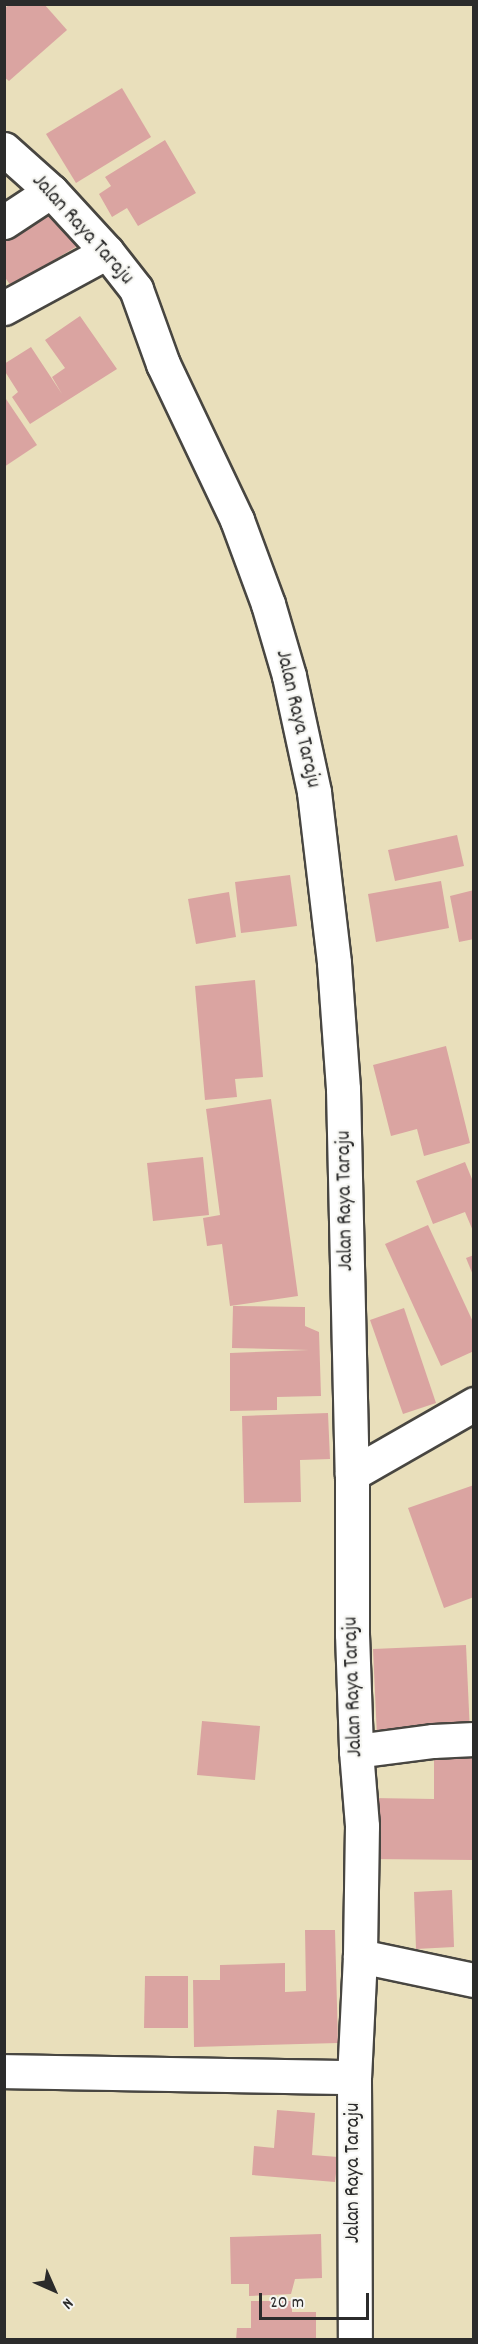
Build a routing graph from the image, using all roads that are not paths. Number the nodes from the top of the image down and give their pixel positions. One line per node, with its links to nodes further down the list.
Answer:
1 (4, 149): 2 (street, Jalan Raya Taraju)
2 (51, 191): 3 (street); 4 (street, Jalan Raya Taraju)
3 (4, 222)
4 (107, 252): 5 (street); 7 (street, Jalan Raya Taraju)
5 (4, 308)
6 (474, 1404): 7 (street)
7 (352, 1474): 9 (street, Jalan Raya Taraju)
8 (474, 1739): 9 (street)
9 (356, 1751): 10 (street, Jalan Raya Taraju)
10 (360, 1956): 11 (street); 13 (street, Jalan Raya Taraju)
11 (474, 1980)
12 (4, 2071): 13 (street)
13 (354, 2077): 14 (street, Jalan Raya Taraju)
14 (355, 2340)

